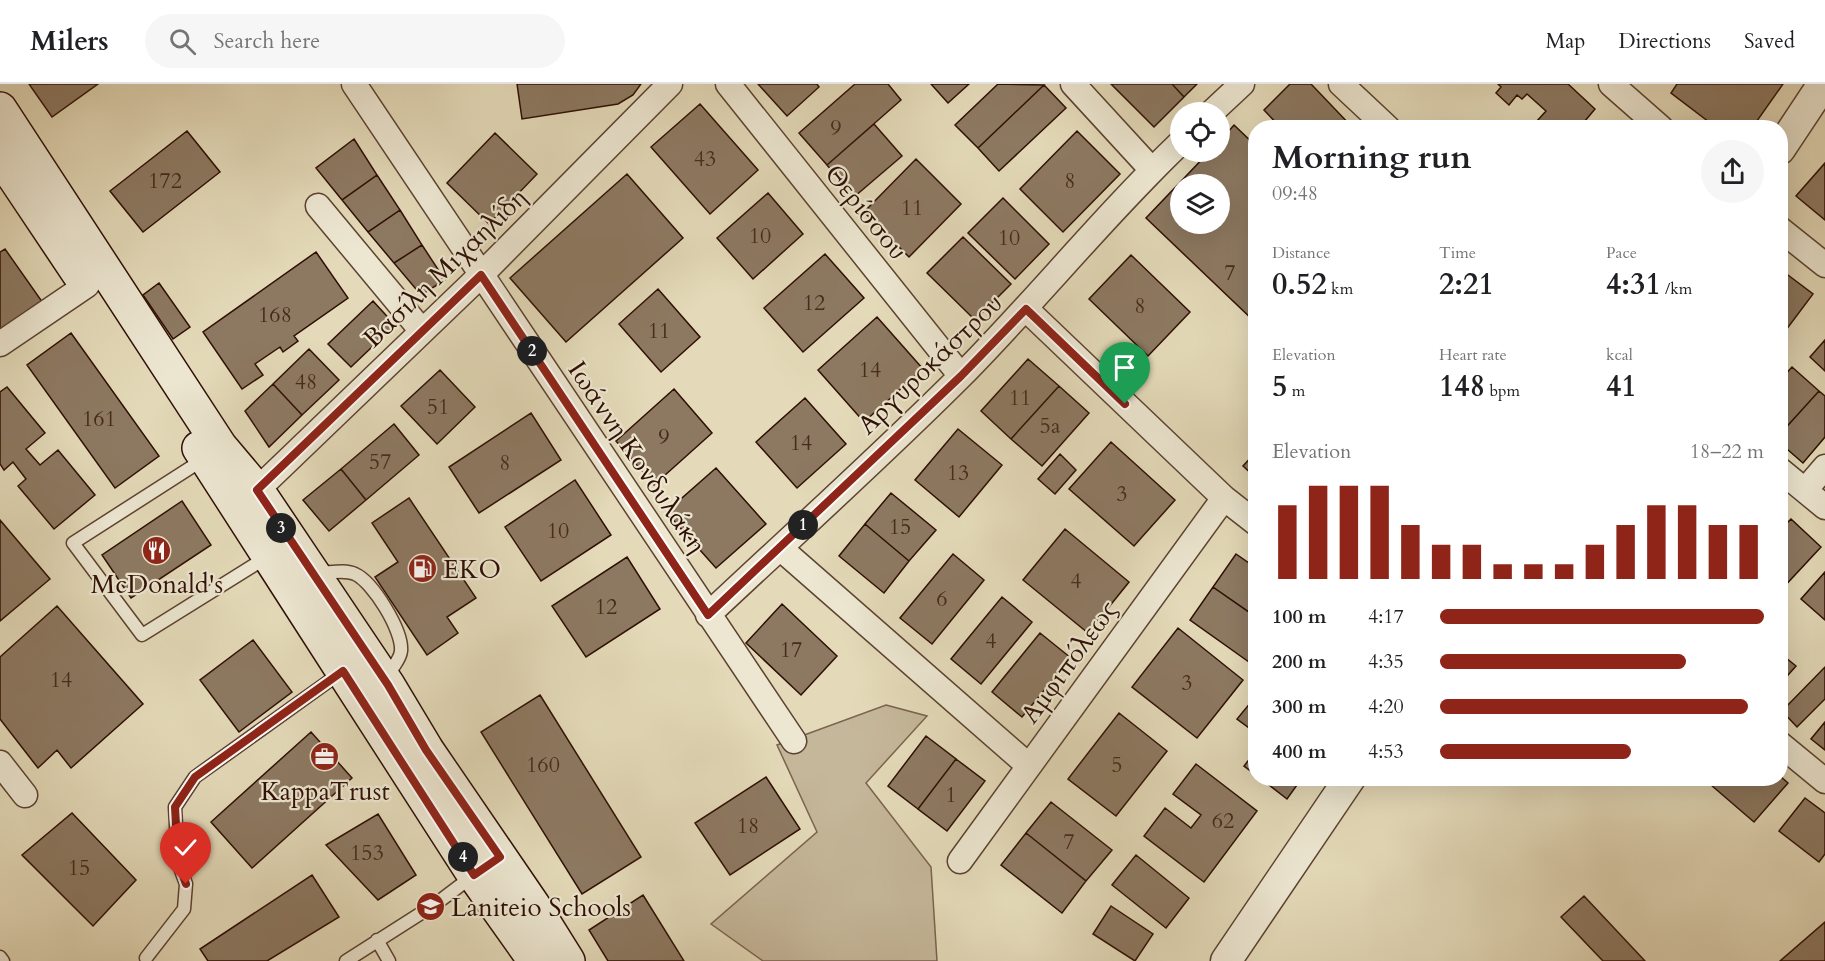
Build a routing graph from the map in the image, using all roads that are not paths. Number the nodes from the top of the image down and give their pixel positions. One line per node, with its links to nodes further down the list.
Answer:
1 (354, 84): 20 (street, Ιωάννη Κονδυλάκη)
2 (670, 84): 20 (street, Βασίλη Μιχαηλίδη)
3 (728, 84): 25 (street, Θερίσσου)
4 (1073, 84): 16 (street)
5 (1242, 84): 9 (street)
6 (1341, 84): 11 (street)
7 (1611, 84): 12 (street)
8 (1823, 84): 13 (street)
9 (1223, 102)
10 (0, 109): 30 (main road)
11 (1379, 120)
12 (1652, 120)
13 (1788, 137)
14 (1170, 153): 16 (street, Αργυροκάστρου)
15 (0, 156): 21 (main road)
16 (1152, 170): 22 (street, Αργυροκάστρου)
17 (318, 206): 23 (street)
18 (1788, 235): 19 (street)
19 (1825, 265)
20 (481, 275): 23 (street, Βασίλη Μιχαηλίδη); 36 (street, Ιωάννη Κονδυλάκη)
21 (87, 285): 24 (street); 26 (main road)
22 (1026, 309): 25 (street, Αργυροκάστρου); 31 (street)
23 (422, 331): 30 (street, Βασίλη Μιχαηλίδη)
24 (0, 344)
25 (961, 376): 34 (street, Αργυροκάστρου)
26 (205, 458): 35 (main road); 35 (lane)
27 (1825, 467): 29 (street)
28 (1788, 476): 29 (street)
29 (1806, 489): 32 (street)
30 (257, 490): 46 (main road)
31 (1224, 498): 33 (street); 41 (street, Αμφιπόλεως)
32 (1825, 507)
33 (1248, 517)
34 (780, 548): 36 (street, Αργυροκάστρου); 41 (street)
35 (268, 557): 37 (main road)
36 (708, 615): 38 (street, Ιωάννη Κονδυλάκη)
37 (343, 671): 46 (main road); 49 (lane)
38 (794, 741)
39 (1788, 751): 42 (street)
40 (0, 763): 44 (street)
41 (1029, 766): 45 (street, Αμφιπόλεως)
42 (1825, 782)
43 (1345, 786): 55 (street)
44 (25, 795)
45 (960, 861)
46 (487, 866): 47 (lane); 53 (main road); 54 (main road)
47 (376, 940): 51 (lane); 52 (lane)
48 (0, 957): 50 (lane)
49 (146, 958)
50 (3, 961)
51 (346, 961)
52 (389, 961)
53 (535, 961)
54 (568, 961)
55 (1226, 961)

